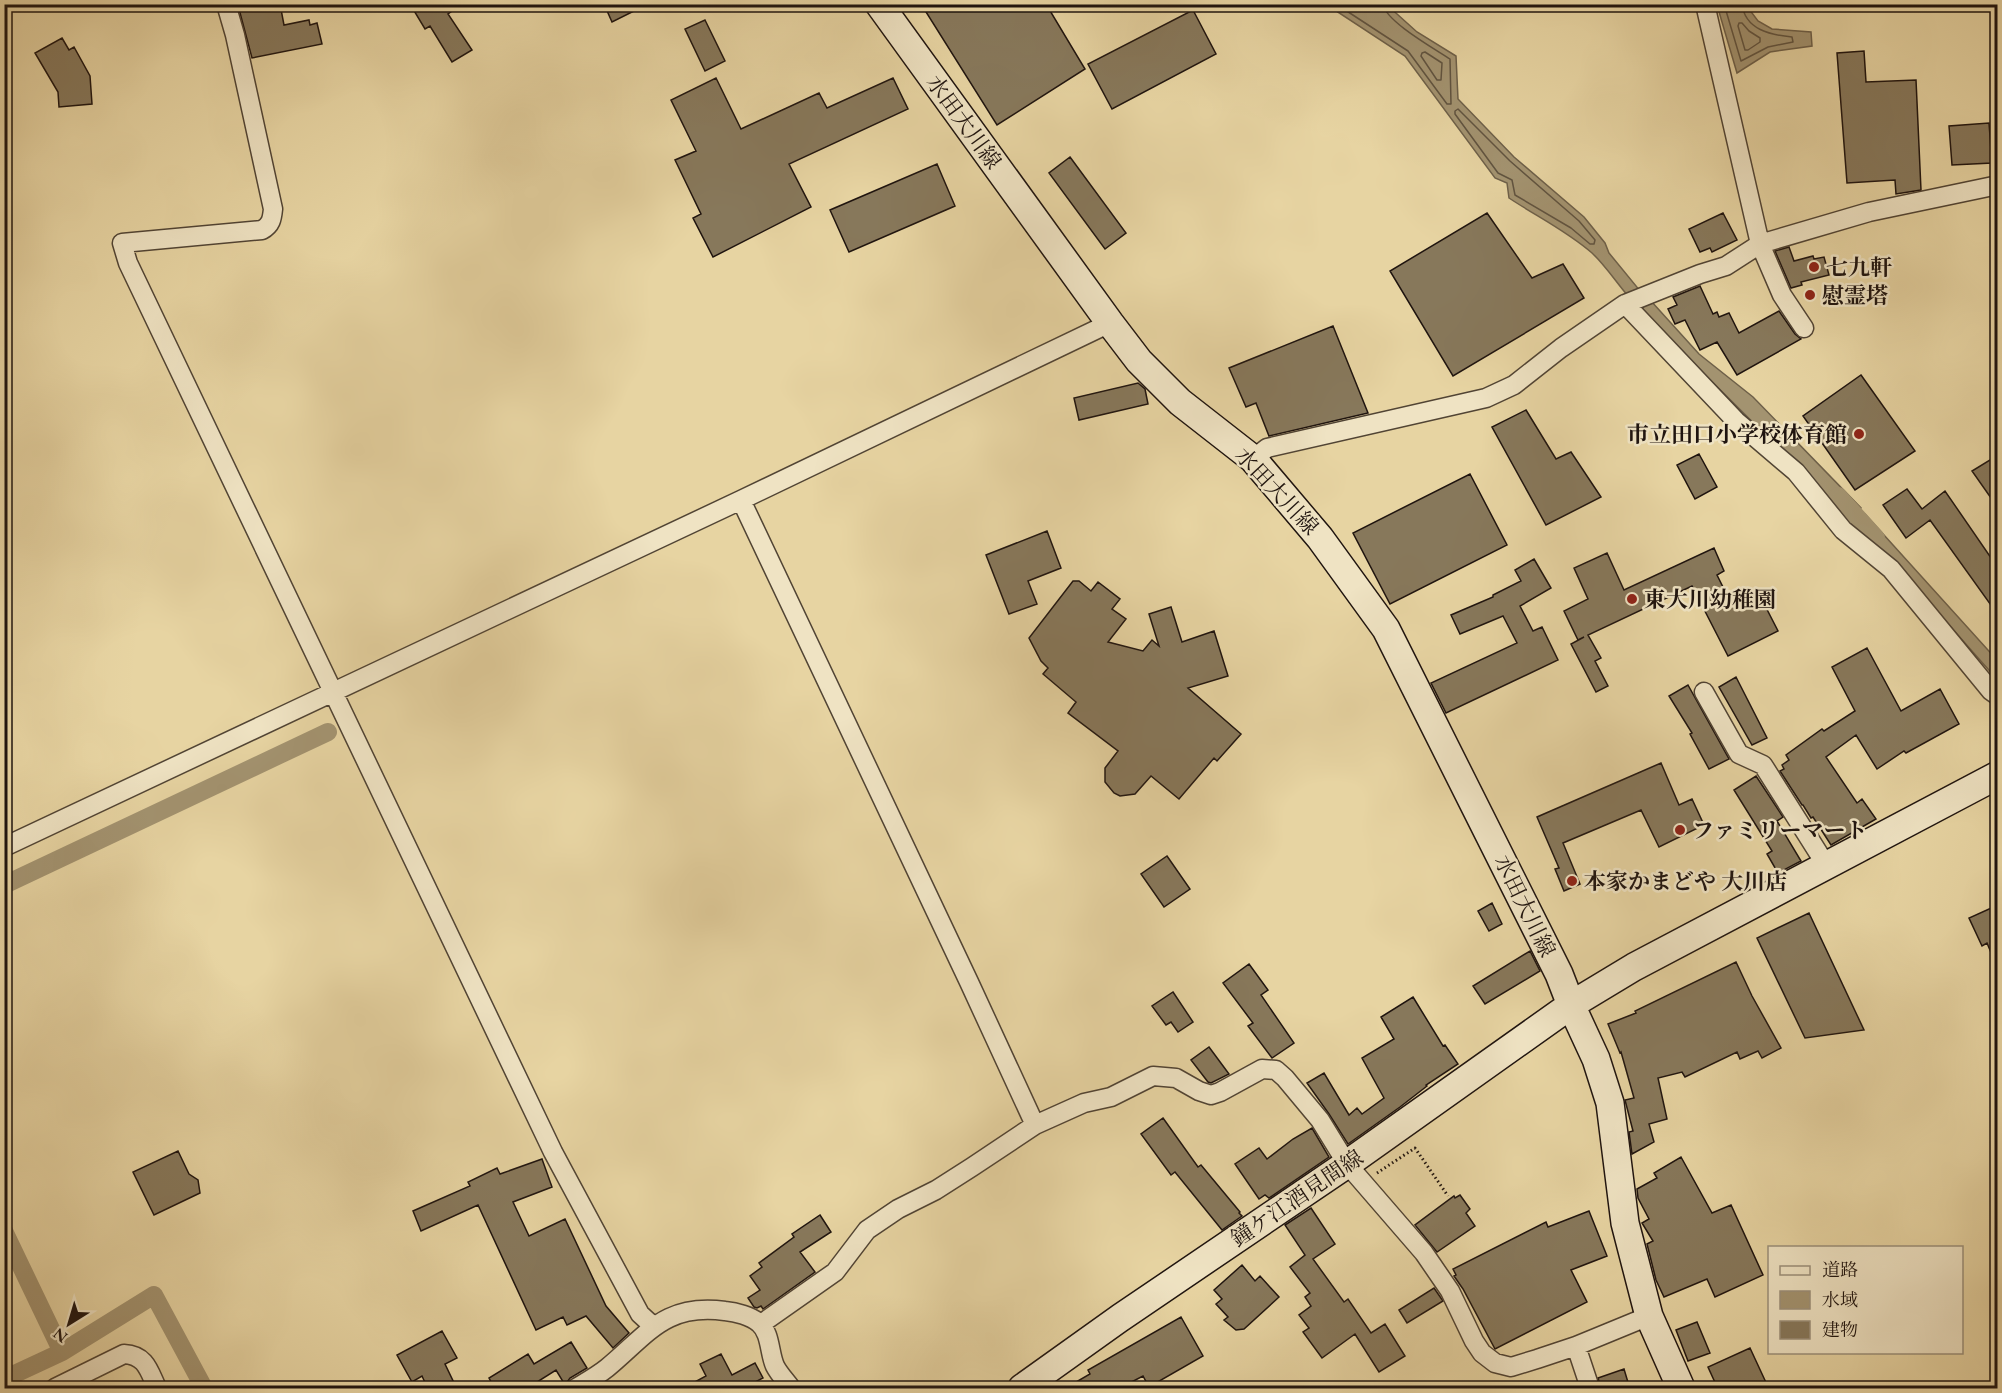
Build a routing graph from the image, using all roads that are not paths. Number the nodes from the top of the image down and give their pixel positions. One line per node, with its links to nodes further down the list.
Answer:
1 (226, 4): 12 (street)
2 (879, 4): 7 (main road, 水田大川線)
3 (1705, 4): 5 (street)
4 (1998, 185): 5 (street)
5 (1760, 244): 6 (street); 8 (street)
6 (1625, 303): 9 (street); 13 (street)
7 (1110, 323): 9 (main road, 水田大川線); 10 (street)
8 (1803, 328)
9 (1253, 459): 17 (main road, 水田大川線)
10 (741, 500): 12 (street); 18 (street)
11 (1704, 692): 16 (street)
12 (332, 693): 15 (street); 22 (street)
13 (1998, 696)
14 (1998, 775): 16 (main road)
15 (4, 847)
16 (1826, 866): 17 (main road)
17 (1571, 1005): 19 (main road, 鐘ケ江酒見間線); 20 (main road, 水田大川線)
18 (1035, 1125): 19 (street); 21 (street)
19 (1355, 1173): 23 (street); 28 (main road, 鐘ケ江酒見間線)
20 (1650, 1316): 23 (street); 30 (main road, 水田大川線)
21 (761, 1324): 22 (street); 24 (street)
22 (653, 1326): 27 (street)
23 (1576, 1346): 29 (street)
24 (790, 1387)
25 (55, 1389): 26 (street)
26 (157, 1389)
27 (576, 1389)
28 (1022, 1389)
29 (1590, 1389)
30 (1681, 1389)

